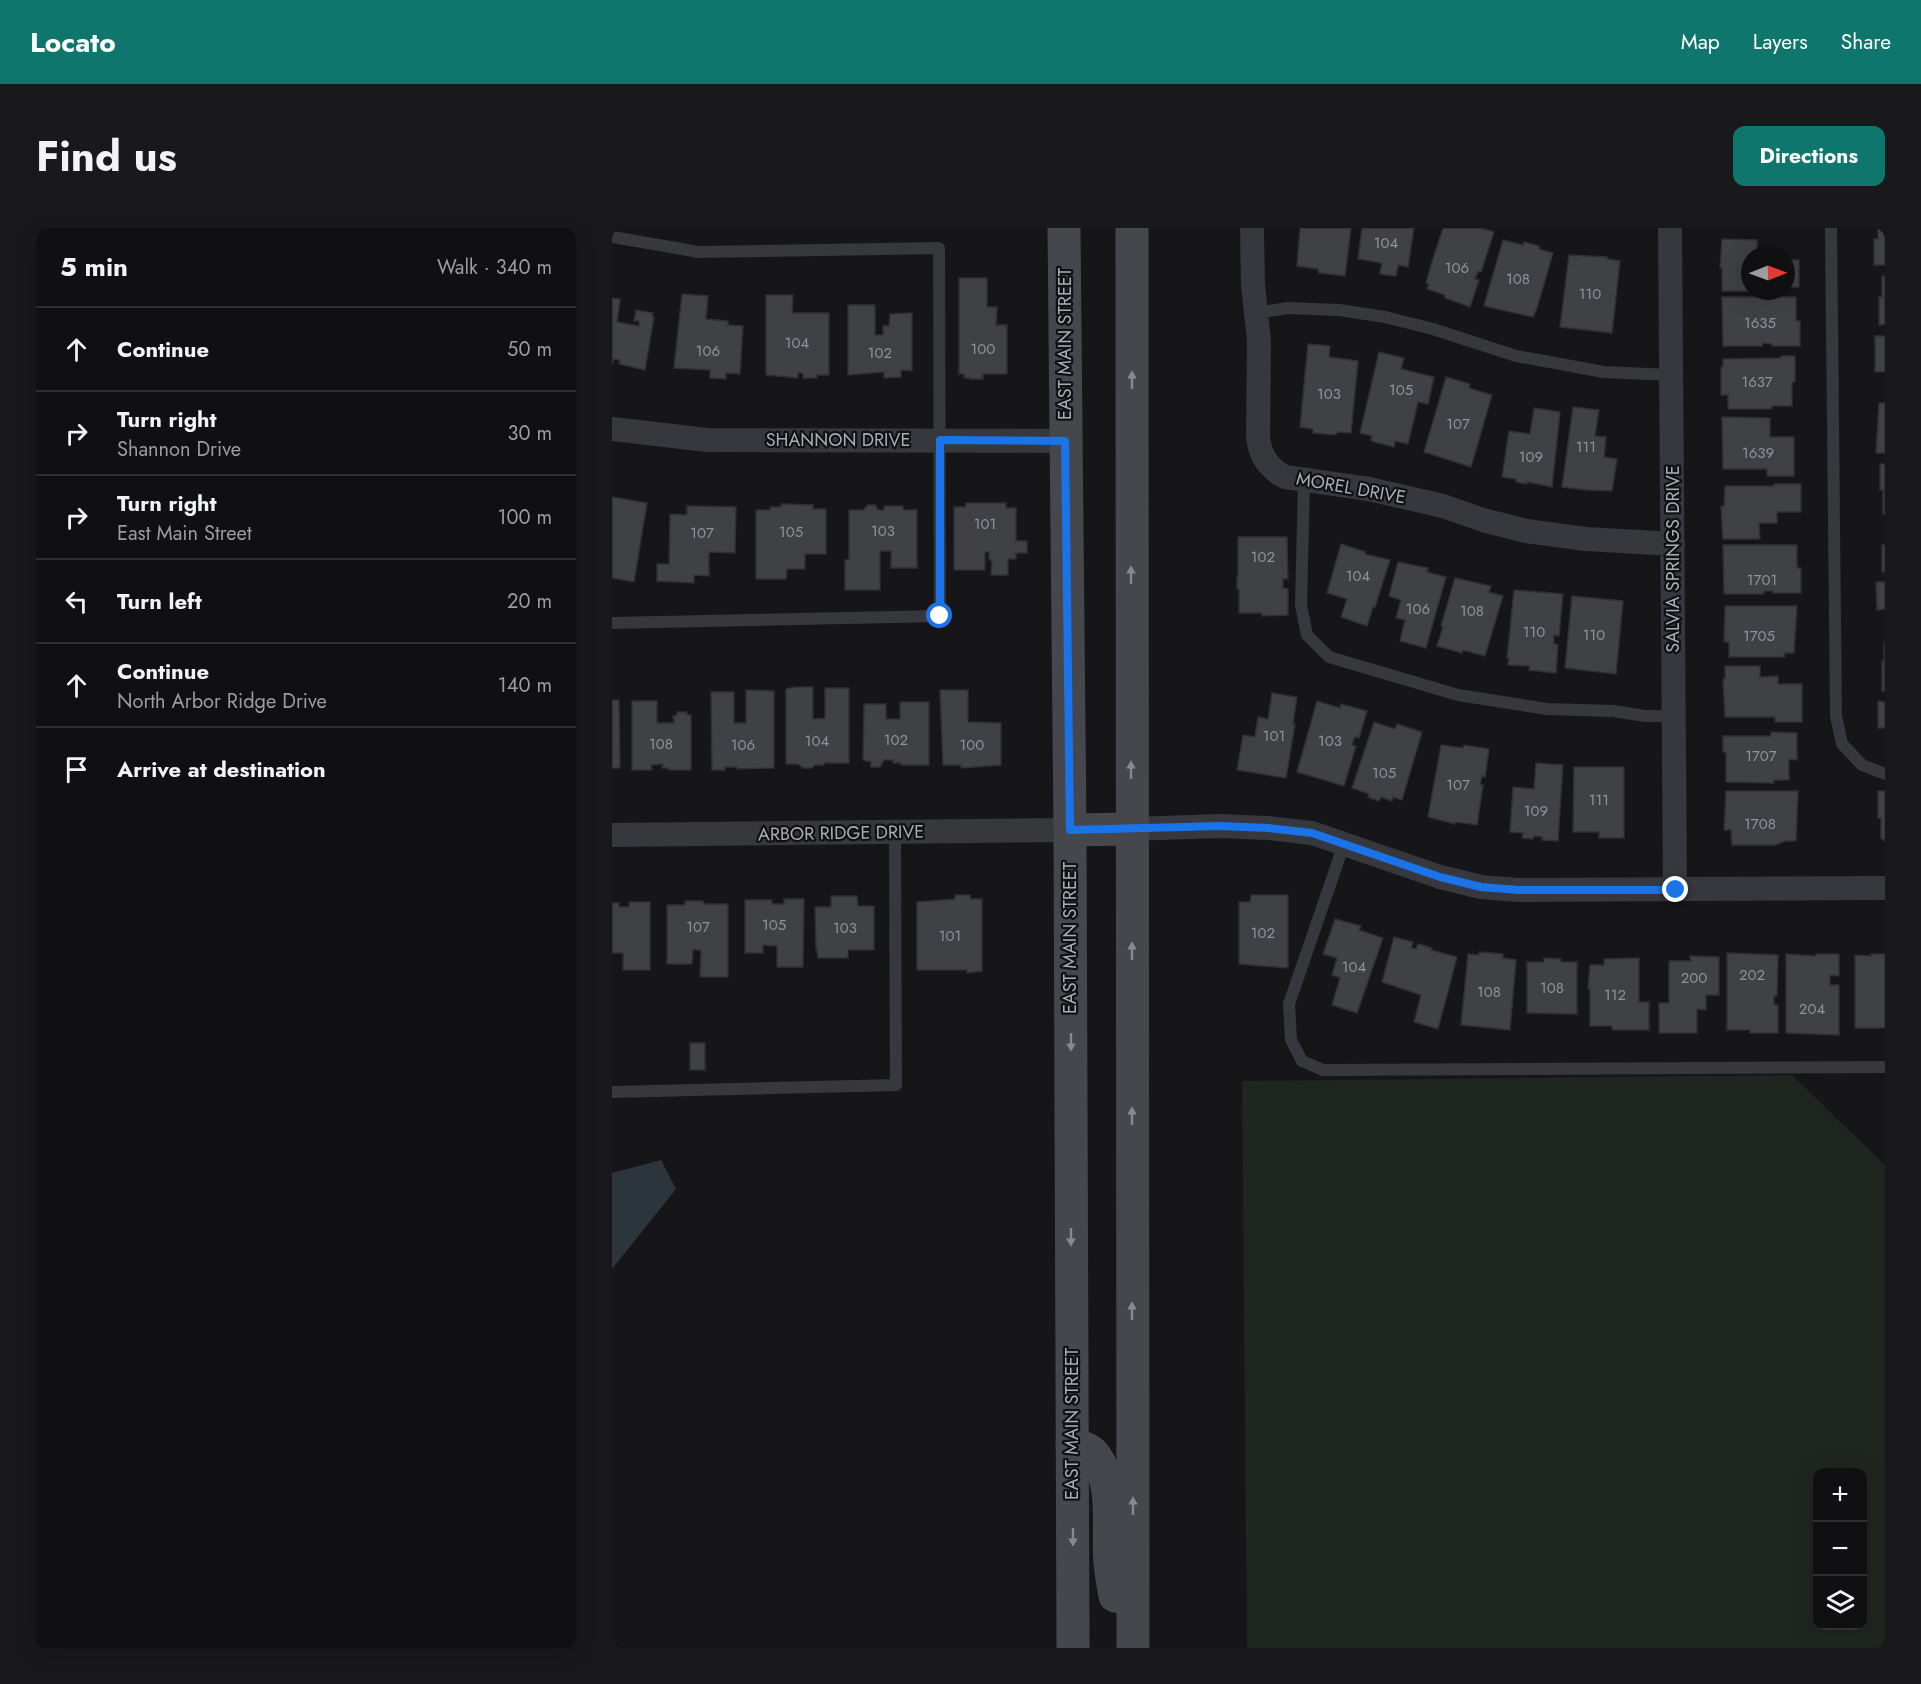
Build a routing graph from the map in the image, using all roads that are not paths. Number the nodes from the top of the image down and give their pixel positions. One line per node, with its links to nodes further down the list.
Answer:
1 (1064, 228): 11 (main road, EAST MAIN STREET)
2 (1132, 228): 17 (main road, one-way to 2)
3 (1252, 228): 7 (street, MOREL DRIVE)
4 (1670, 228): 8 (street, SALVIA SPRINGS DRIVE)
5 (1831, 228): 16 (lane)
6 (612, 237): 10 (lane)
7 (1256, 313): 8 (lane); 12 (street, MOREL DRIVE)
8 (1671, 375): 13 (street, SALVIA SPRINGS DRIVE)
9 (612, 429): 10 (street, SHANNON DRIVE)
10 (940, 440): 11 (street, SHANNON DRIVE); 14 (lane)
11 (1065, 441): 18 (main road, EAST MAIN STREET)
12 (1304, 480): 13 (street, MOREL DRIVE); 15 (lane)
13 (1673, 544): 15 (street, SALVIA SPRINGS DRIVE)
14 (612, 623)
15 (1674, 716): 23 (street, SALVIA SPRINGS DRIVE)
16 (1885, 774)
17 (1131, 829): 18 (main road); 21 (street); 29 (main road, one-way to 17)
18 (1070, 830): 19 (street, ARBOR RIDGE DRIVE); 26 (main road, EAST MAIN STREET, one-way to 26)
19 (895, 833): 20 (street, ARBOR RIDGE DRIVE); 25 (lane)
20 (612, 835)
21 (1344, 844): 23 (street); 24 (lane)
22 (1885, 888): 23 (street)
23 (1676, 890)
24 (1885, 1067)
25 (612, 1092)
26 (1072, 1446): 27 (main road, EAST MAIN STREET, one-way to 27); 28 (main road)
27 (1073, 1648)
28 (1124, 1648)
29 (1133, 1648)

